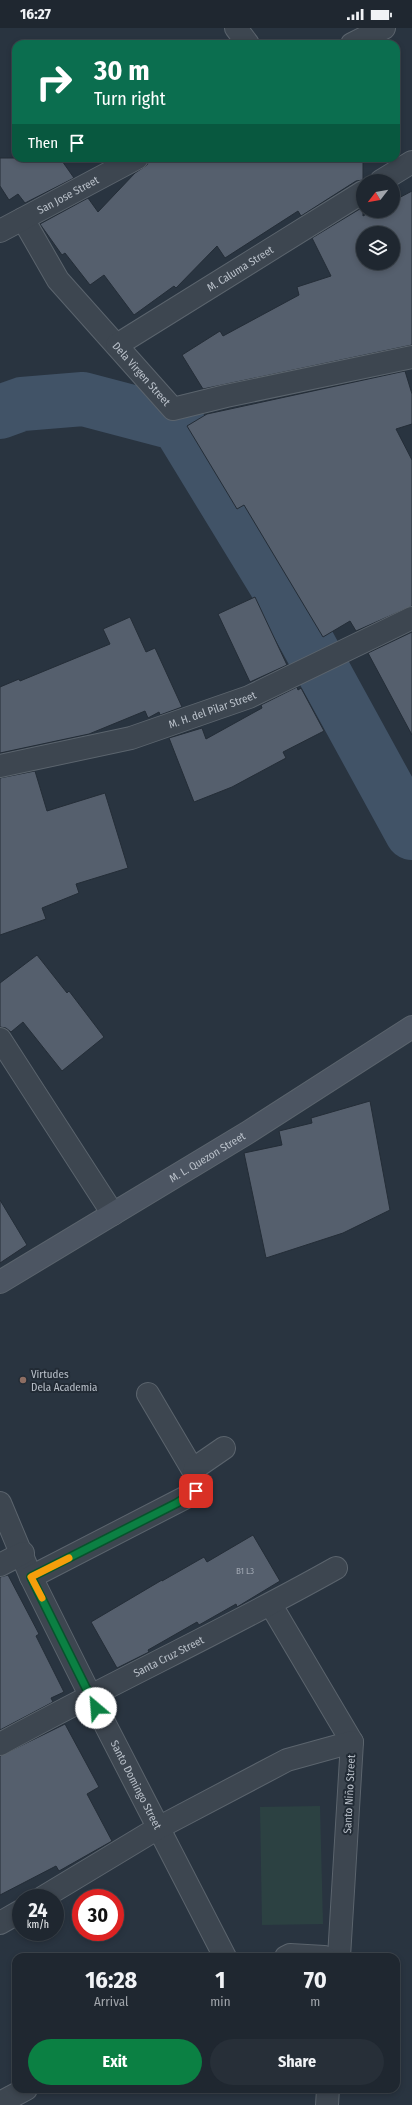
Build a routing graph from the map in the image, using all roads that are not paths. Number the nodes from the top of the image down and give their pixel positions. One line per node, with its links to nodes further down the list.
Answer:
1 (236, 28): 3 (street)
2 (384, 28): 4 (street)
3 (245, 40)
4 (360, 40)
5 (130, 162): 9 (street, San Jose Street)
6 (412, 162): 7 (street)
7 (392, 174)
8 (356, 196): 11 (street, M. Caluma Street)
9 (23, 219): 10 (street, San Jose Street); 11 (street, Dela Virgen Street)
10 (0, 231)
11 (117, 345): 12 (street, Dela Virgen Street)
12 (412, 357)
13 (404, 622): 14 (street, M. H. del Pilar Street)
14 (0, 766)
15 (412, 1027): 17 (street, M. L. Quezon Street)
16 (0, 1039): 17 (street)
17 (113, 1214): 18 (street, M. L. Quezon Street)
18 (0, 1282)
19 (148, 1394): 21 (street)
20 (224, 1448): 21 (street)
21 (194, 1472): 26 (street)
22 (0, 1503): 23 (street, Santo Domingo Street)
23 (23, 1553): 24 (street); 26 (street, Santo Domingo Street)
24 (0, 1565)
25 (336, 1568): 27 (street, Santa Cruz Street)
26 (31, 1577): 28 (street, Santo Domingo Street)
27 (271, 1605): 28 (street, Santa Cruz Street); 29 (street, Santo Niño Street)
28 (90, 1695): 30 (street, Santa Cruz Street); 31 (street, Santo Domingo Street)
29 (352, 1742): 31 (street); 36 (street, Santo Niño Street)
30 (0, 1744)
31 (158, 1828): 32 (street); 35 (street, Santo Domingo Street)
32 (57, 1889)
33 (12, 1916): 34 (street)
34 (0, 1923)
35 (223, 1953)
36 (340, 1953)
37 (19, 2093): 39 (street)
38 (328, 2093): 40 (street)
39 (0, 2103)
40 (327, 2105)

